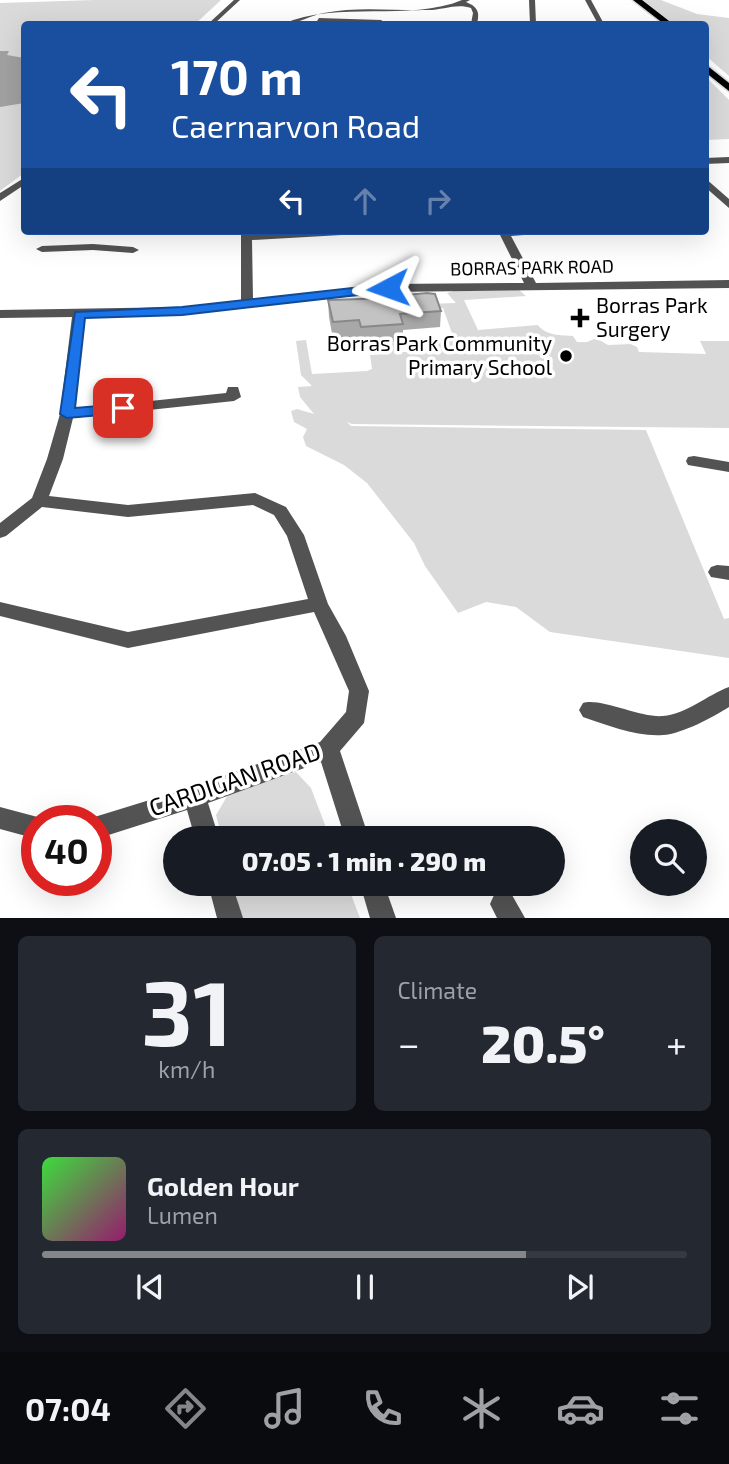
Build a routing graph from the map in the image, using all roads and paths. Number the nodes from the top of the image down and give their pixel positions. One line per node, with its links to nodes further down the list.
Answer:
1 (226, 0): 12 (street)
2 (237, 0): 13 (street)
3 (532, 0): 17 (street)
4 (588, 0): 18 (street)
5 (627, 0): 19 (highway)
6 (637, 0): 20 (highway)
7 (464, 1): 8 (street); 16 (street)
8 (387, 3): 10 (street)
9 (298, 6): 10 (street)
10 (322, 13): 11 (street)
11 (307, 17): 14 (street); 15 (street)
12 (203, 21)
13 (214, 21)
14 (295, 21)
15 (376, 21)
16 (475, 21)
17 (533, 21)
18 (599, 21)
19 (653, 21)
20 (665, 21)
21 (709, 61): 23 (highway)
22 (709, 70): 24 (highway)
23 (729, 78)
24 (729, 88)
25 (729, 160): 26 (street)
26 (709, 161)
27 (21, 183): 29 (street)
28 (709, 185): 30 (street)
29 (0, 198)
30 (729, 205)
31 (100, 235): 34 (street)
32 (246, 235): 39 (street)
33 (506, 235): 38 (street)
34 (93, 247): 35 (street); 36 (street)
35 (41, 250)
36 (133, 250)
37 (729, 284): 38 (street, BORRAS PARK ROAD)
38 (531, 285): 39 (street, BORRAS PARK ROAD)
39 (247, 303): 41 (street, BORRAS PARK ROAD)
40 (0, 314): 41 (street, BORRAS PARK ROAD)
41 (79, 315): 43 (street)
42 (234, 397): 43 (street)
43 (67, 414): 46 (street)
44 (694, 461): 45 (street)
45 (729, 467)
46 (39, 501): 47 (street); 48 (street, CARDIGAN ROAD)
47 (0, 532)
48 (319, 604): 49 (street); 52 (street, CARDIGAN ROAD)
49 (0, 609)
50 (729, 696): 51 (street)
51 (590, 710)
52 (328, 749): 53 (street, CARDIGAN ROAD); 58 (street)
53 (195, 797): 55 (street, CARDIGAN ROAD); 57 (street)
54 (0, 818): 56 (street)
55 (112, 822)
56 (21, 823)
57 (203, 826)
58 (353, 826)
59 (224, 896): 61 (street)
60 (376, 896): 62 (street)
61 (230, 918)
62 (383, 918)

